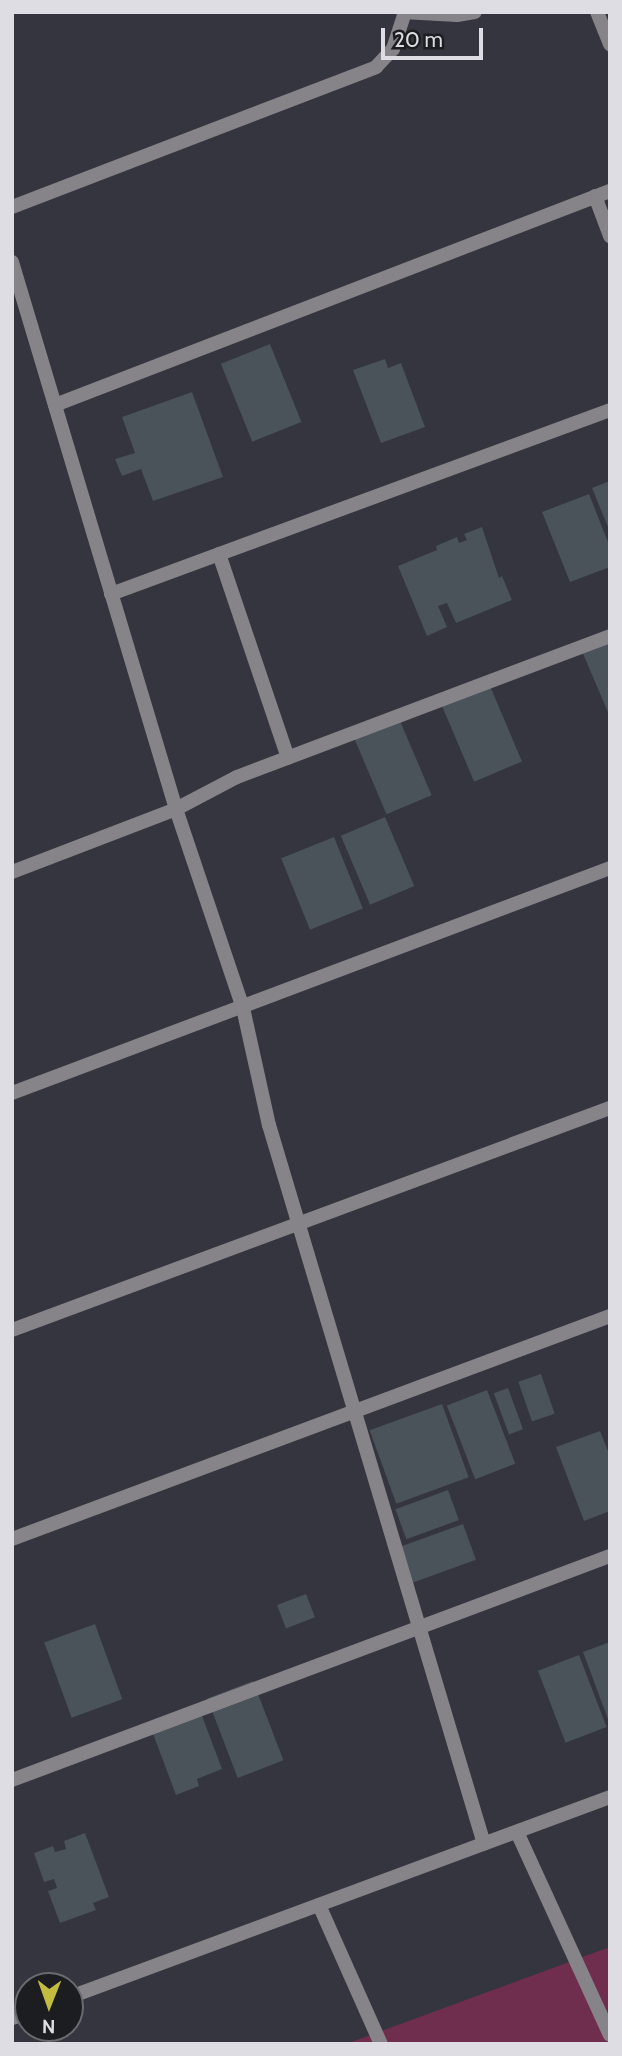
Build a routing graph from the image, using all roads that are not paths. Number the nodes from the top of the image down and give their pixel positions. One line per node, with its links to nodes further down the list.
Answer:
1 (475, 12): 4 (street)
2 (597, 12): 5 (street)
3 (404, 13): 4 (street); 8 (street)
4 (422, 13)
5 (610, 45)
6 (610, 191): 7 (street)
7 (595, 196): 9 (street); 11 (street)
8 (12, 207)
9 (610, 236)
10 (12, 262): 11 (street)
11 (55, 405): 14 (street)
12 (610, 410): 13 (street)
13 (219, 554): 14 (street); 16 (street)
14 (111, 594): 17 (street)
15 (610, 636): 16 (street)
16 (288, 758): 17 (street)
17 (176, 809): 19 (street); 20 (street)
18 (610, 868): 20 (street)
19 (12, 872)
20 (243, 1008): 21 (street); 23 (street)
21 (12, 1093)
22 (610, 1108): 23 (street)
23 (299, 1222): 25 (street); 26 (street)
24 (610, 1316): 26 (street)
25 (12, 1329)
26 (353, 1411): 27 (street); 29 (street)
27 (12, 1539)
28 (610, 1556): 29 (street)
29 (419, 1628): 30 (street); 33 (street)
30 (12, 1780)
31 (610, 1797): 32 (street)
32 (517, 1832): 33 (street); 36 (street)
33 (484, 1844): 34 (street)
34 (319, 1905): 35 (street); 37 (street)
35 (84, 1992)
36 (610, 2035)
37 (381, 2044)

